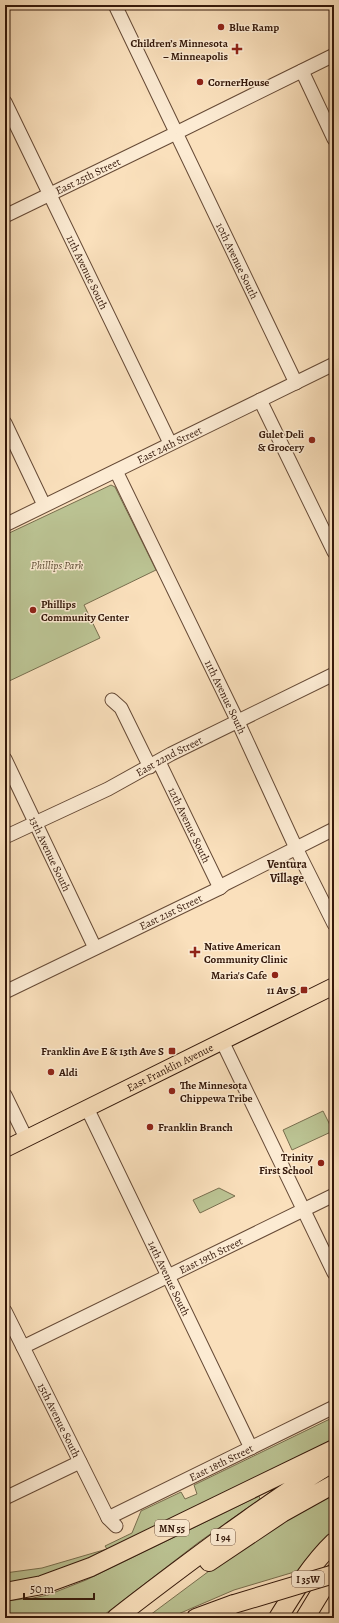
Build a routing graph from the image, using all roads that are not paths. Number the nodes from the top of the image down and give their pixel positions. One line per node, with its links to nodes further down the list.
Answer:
1 (115, 5): 5 (street, 10th Avenue South)
2 (334, 55): 3 (street, East 25th Street)
3 (302, 71): 5 (street, East 25th Street); 6 (street)
4 (5, 102): 7 (street, 11th Avenue South)
5 (176, 133): 7 (street, East 25th Street); 10 (street, 10th Avenue South)
6 (334, 139)
7 (50, 194): 8 (street, East 25th Street); 13 (street, 11th Avenue South)
8 (5, 216)
9 (334, 364): 10 (street, East 24th Street)
10 (296, 383): 11 (street, East 24th Street)
11 (260, 400): 13 (street, East 24th Street); 17 (street)
12 (5, 423): 15 (street)
13 (170, 444): 14 (street, East 24th Street)
14 (116, 470): 15 (street, East 24th Street); 20 (street, 11th Avenue South)
15 (44, 505): 16 (street, East 24th Street)
16 (5, 525)
17 (334, 552)
18 (334, 674): 20 (street, East 22nd Street)
19 (112, 700): 22 (street, 12th Avenue South)
20 (238, 722): 22 (street, East 22nd Street); 26 (street, 11th Avenue South)
21 (5, 760): 23 (street, 13th Avenue South)
22 (154, 764): 23 (street, East 22nd Street); 27 (street, 12th Avenue South)
23 (35, 824): 25 (street, East 22nd Street); 29 (street, 13th Avenue South)
24 (334, 829): 26 (street, East 21st Street)
25 (5, 838)
26 (296, 848): 27 (street, East 21st Street); 28 (street, 11th Avenue South)
27 (220, 888): 29 (street, East 21st Street)
28 (334, 924)
29 (95, 948): 31 (street, East 21st Street)
30 (334, 986): 32 (main road, East Franklin Avenue)
31 (5, 992)
32 (222, 1041): 34 (main road, East Franklin Avenue); 38 (street)
33 (5, 1095): 35 (street)
34 (86, 1108): 35 (main road, East Franklin Avenue); 40 (street, 14th Avenue South)
35 (26, 1138): 36 (main road, East Franklin Avenue)
36 (5, 1148)
37 (334, 1195): 38 (street, East 19th Street)
38 (303, 1210): 39 (street); 40 (street, East 19th Street)
39 (334, 1274)
40 (168, 1276): 42 (street, East 19th Street); 44 (street, 14th Avenue South)
41 (7, 1319): 42 (street, 15th Avenue South)
42 (23, 1347): 46 (street, 15th Avenue South)
43 (334, 1407): 44 (street, East 18th Street)
44 (251, 1448): 50 (street, East 18th Street)
45 (334, 1449): 53 (highway, MN 55)
46 (80, 1462): 49 (street); 50 (street, 15th Avenue South)
47 (334, 1462): 54 (highway, I 94)
48 (334, 1484): 55 (highway)
49 (5, 1498)
50 (112, 1522)
51 (334, 1542): 57 (highway); 58 (highway, I 35W)
52 (334, 1574): 56 (highway, bridge); 59 (highway, I 35W)
53 (5, 1592)
54 (116, 1618)
55 (120, 1618)
56 (196, 1618)
57 (278, 1618)
58 (286, 1618)
59 (305, 1618)

